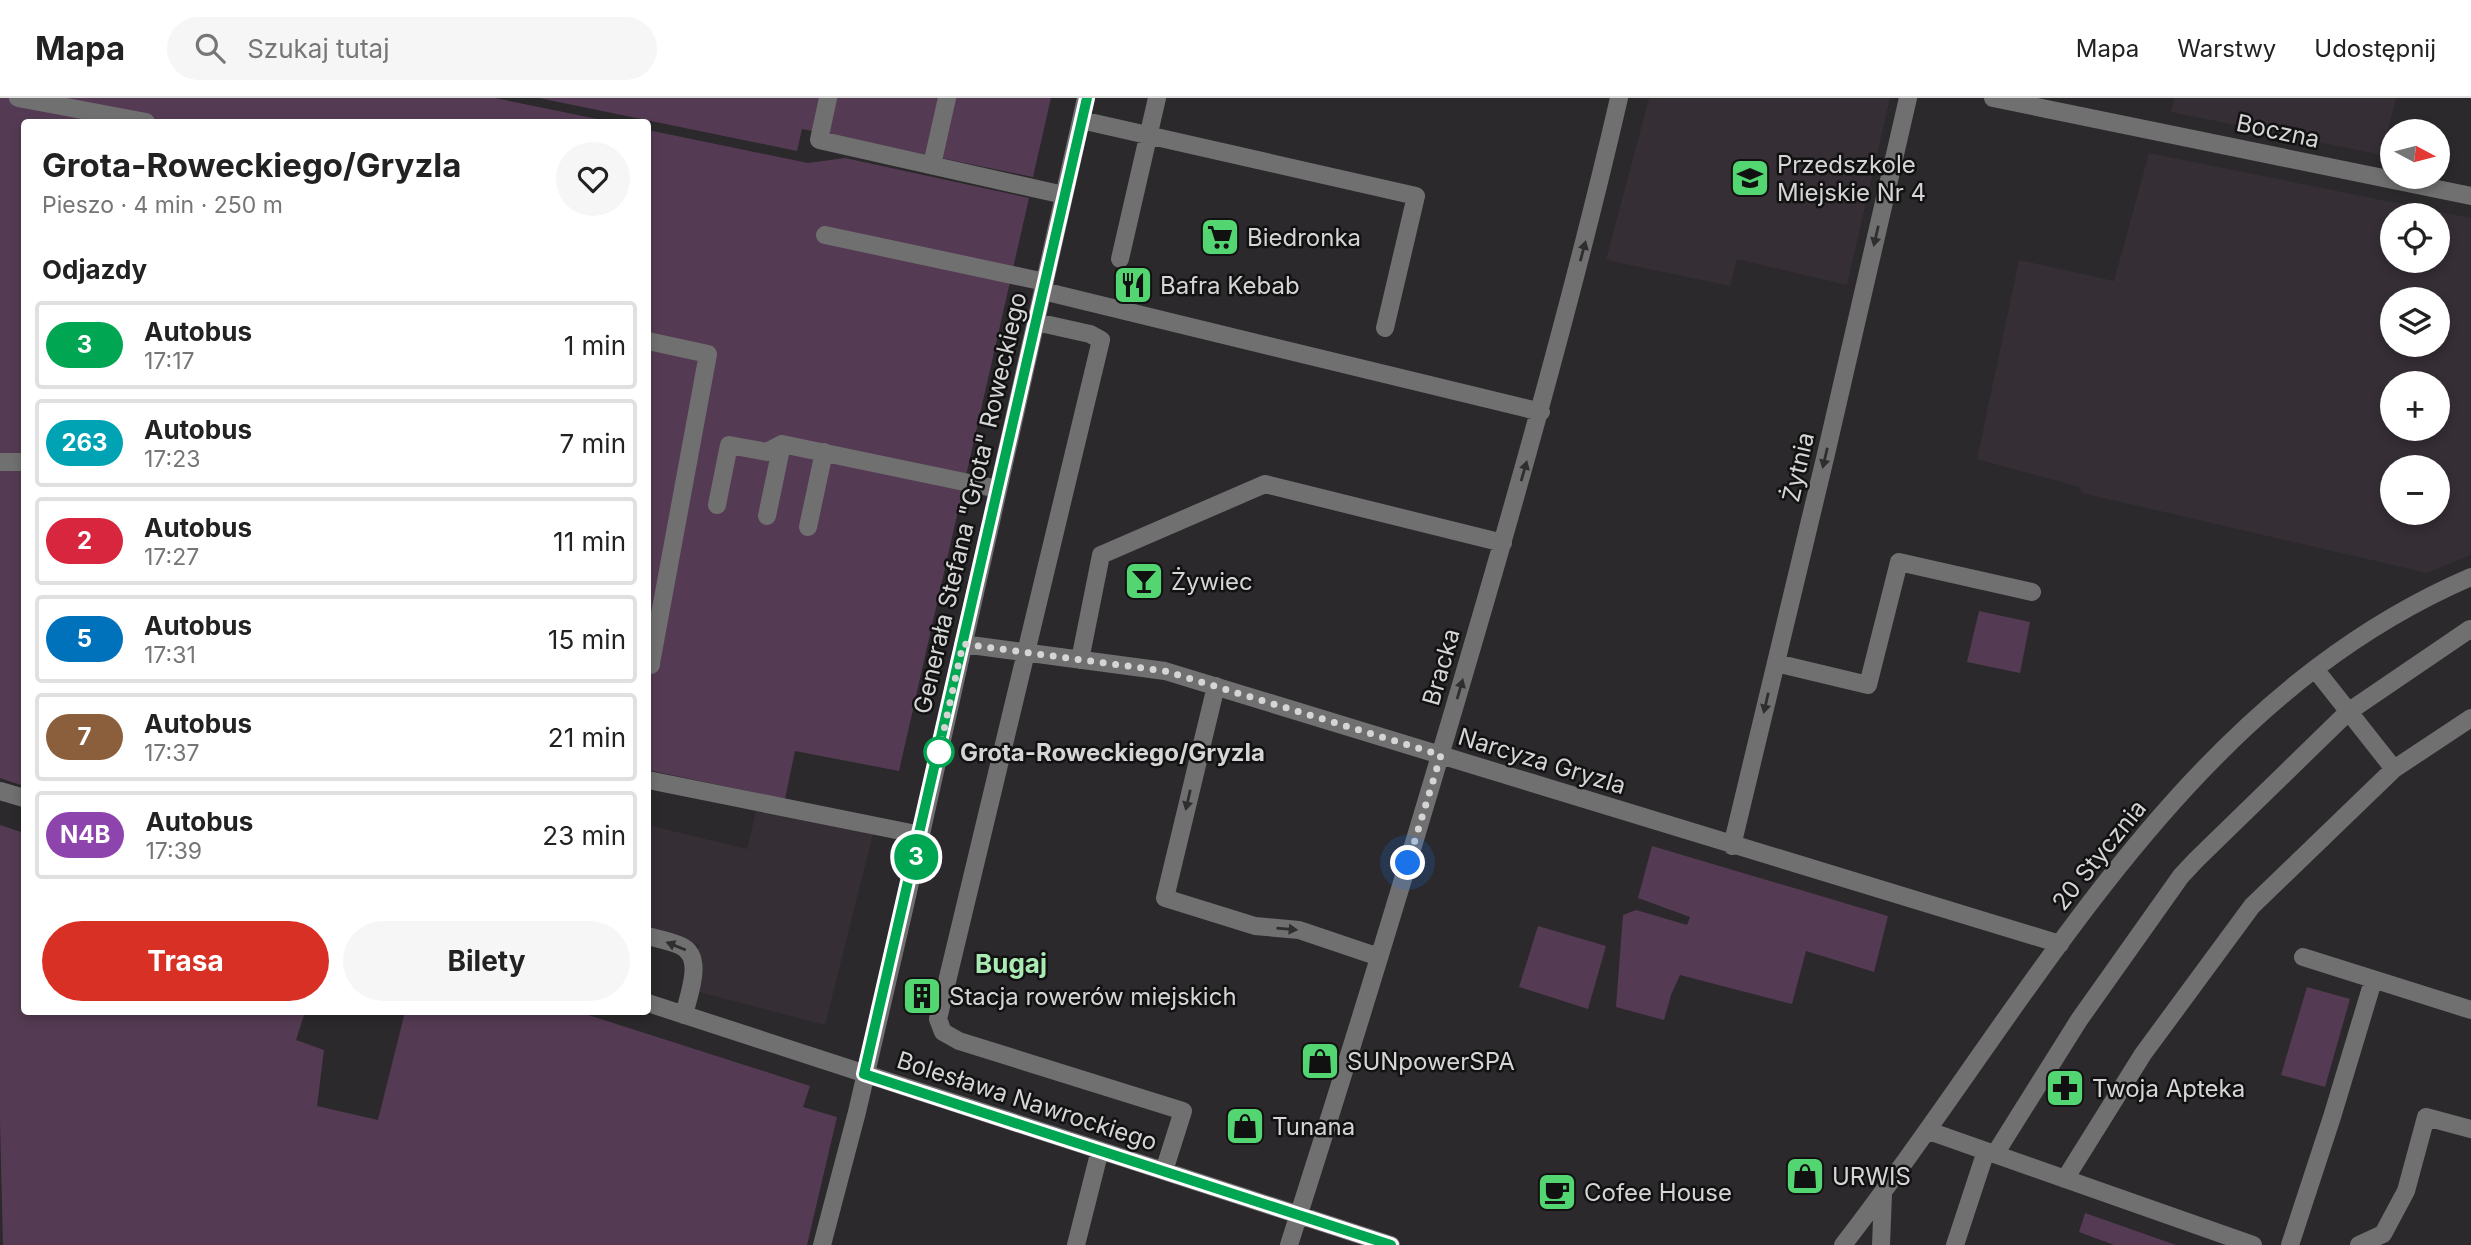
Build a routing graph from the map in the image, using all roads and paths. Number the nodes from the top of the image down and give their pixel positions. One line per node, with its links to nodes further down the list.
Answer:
1 (18, 98): 9 (street)
2 (828, 98): 13 (street)
3 (947, 98): 13 (street)
4 (1086, 98): 11 (street, Generała Stefana "Grota" Roweckiego)
5 (1157, 98): 12 (street)
6 (1619, 98): 22 (street, Bracka, one-way to 6)
7 (1908, 98): 39 (street, Żytnia, one-way to 39)
8 (1993, 98): 15 (street, Boczna)
9 (91, 117): 10 (street)
10 (113, 119)
11 (1082, 120): 12 (street); 14 (street, Generała Stefana "Grota" Roweckiego)
12 (1148, 135): 17 (street); 20 (street)
13 (932, 165): 14 (street)
14 (1064, 195): 18 (street, Generała Stefana "Grota" Roweckiego)
15 (2471, 196)
16 (825, 235): 18 (street)
17 (1121, 260)
18 (1044, 286): 19 (street, Generała Stefana "Grota" Roweckiego); 22 (street)
19 (1036, 322): 27 (street, Generała Stefana "Grota" Roweckiego); 36 (street)
20 (1385, 328)
21 (651, 342): 38 (street)
22 (1541, 412): 31 (street, Bracka, one-way to 22)
23 (782, 444): 24 (street); 28 (street); 29 (street)
24 (824, 452): 27 (street); 30 (street)
25 (0, 462): 26 (street)
26 (21, 462)
27 (998, 489): 35 (street, Generała Stefana "Grota" Roweckiego)
28 (717, 505)
29 (766, 516)
30 (808, 527)
31 (1503, 544): 37 (street); 44 (street, Bracka, one-way to 31)
32 (2471, 577): 40 (street, 20 Stycznia)
33 (2032, 592): 39 (street)
34 (2471, 631): 42 (street)
35 (963, 644): 36 (street, Narcyza Gryzla); 49 (street, Generała Stefana "Grota" Roweckiego)
36 (1027, 653): 37 (street, Narcyza Gryzla); 64 (street)
37 (1080, 660): 41 (street, Narcyza Gryzla)
38 (651, 663)
39 (1776, 663): 50 (street, Żytnia, one-way to 50)
40 (2315, 669): 42 (street); 52 (street, 20 Stycznia)
41 (1216, 686): 44 (street, Narcyza Gryzla); 53 (street, one-way to 53)
42 (2348, 712): 45 (street); 63 (street)
43 (2471, 718): 45 (street)
44 (1441, 755): 50 (street, Narcyza Gryzla); 53 (street, Bracka)
45 (2394, 769): 65 (street)
46 (651, 781): 49 (street)
47 (0, 790): 48 (street)
48 (21, 798)
49 (921, 835): 59 (street, Generała Stefana "Grota" Roweckiego)
50 (1732, 846): 52 (street, Narcyza Gryzla)
51 (651, 937): 58 (street, one-way to 51)
52 (2060, 944): 61 (street, 20 Stycznia)
53 (1378, 957): 67 (street, Bracka)
54 (2303, 957): 55 (street)
55 (2373, 981): 57 (street); 76 (street)
56 (651, 1004): 58 (street, Bolesława Nawrockiego)
57 (2471, 1010)
58 (684, 1015): 59 (street, Bolesława Nawrockiego)
59 (864, 1074): 62 (street, Bolesława Nawrockiego); 68 (street, Generała Stefana "Grota" Roweckiego)
60 (2471, 1129): 77 (street)
61 (1929, 1131): 63 (street); 66 (street, 20 Stycznia)
62 (1100, 1150): 64 (street, Bolesława Nawrockiego); 69 (street)
63 (1990, 1153): 65 (street); 74 (street)
64 (1164, 1171): 67 (street, Bolesława Nawrockiego)
65 (2065, 1179): 75 (street)
66 (1883, 1194): 72 (street, 20 Stycznia); 73 (street)
67 (1299, 1215): 70 (street, Bracka); 71 (street, Bolesława Nawrockiego)
68 (822, 1245)
69 (1076, 1245)
70 (1289, 1245)
71 (1391, 1245)
72 (1843, 1245)
73 (1881, 1245)
74 (1955, 1245)
75 (2253, 1245)
76 (2290, 1245)
77 (2359, 1245)

